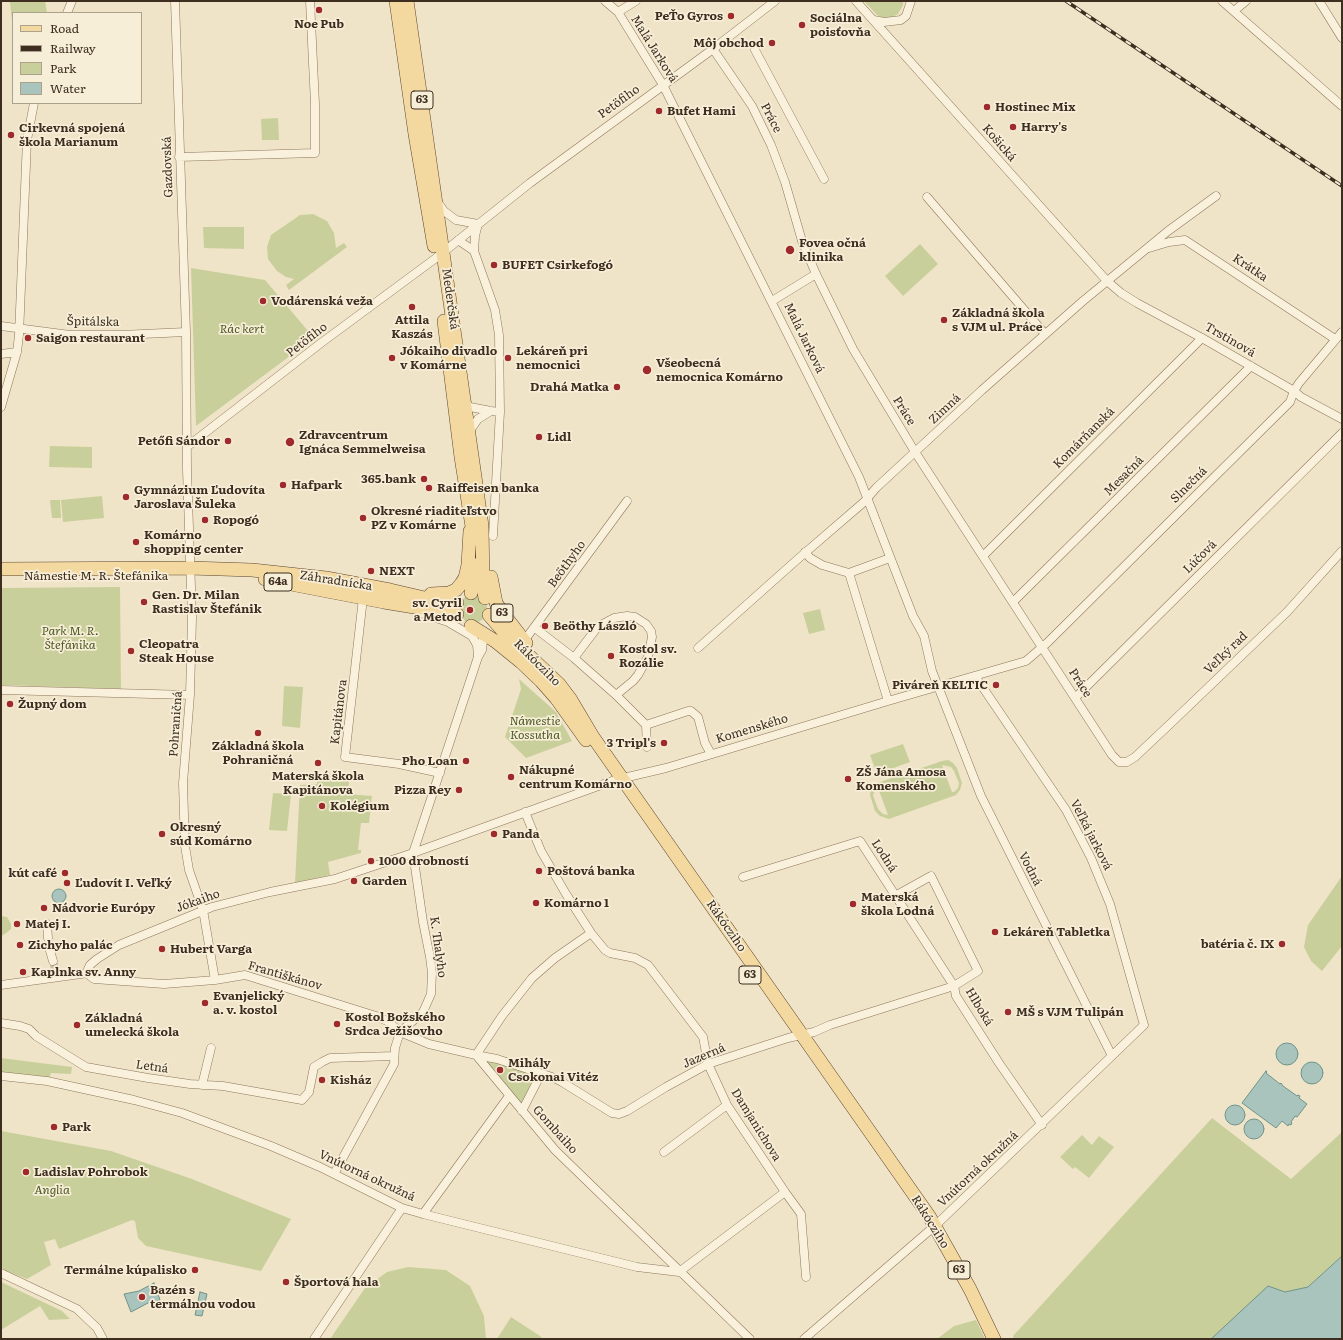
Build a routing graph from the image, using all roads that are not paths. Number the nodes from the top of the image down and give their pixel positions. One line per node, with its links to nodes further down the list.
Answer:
1 (72, 1): 15 (street)
2 (175, 1): 24 (street, Gazdovská)
3 (310, 1): 24 (street)
4 (396, 1): 33 (main road, Mederčská / 63)
5 (407, 1): 28 (main road, Mederčská / 63)
6 (606, 1): 16 (street, Malá Jarková)
7 (636, 1): 16 (street)
8 (856, 1): 17 (street)
9 (911, 1): 17 (street)
10 (1222, 1): 14 (street)
11 (1246, 1): 14 (street)
12 (1319, 1): 18 (street)
13 (771, 2): 19 (street, Petöfiho)
14 (1234, 11): 23 (street)
15 (67, 12)
16 (618, 12): 21 (street, Malá Jarková)
17 (874, 20): 35 (street, Košická)
18 (1342, 38)
19 (713, 49): 21 (street, Petöfiho); 34 (street, Práce)
20 (756, 50): 25 (street)
21 (663, 85): 29 (street, Petöfiho); 36 (street, Malá Jarková)
22 (34, 104): 38 (street)
23 (1342, 106)
24 (179, 157): 39 (street, Gazdovská)
25 (824, 179)
26 (1216, 196): 31 (street, Zimná)
27 (927, 197): 41 (street)
28 (436, 199): 29 (street); 33 (main road, Mederčská / 63)
29 (478, 224): 30 (street, Petöfiho); 32 (street)
30 (458, 240): 32 (street); 33 (street, Petöfiho)
31 (1146, 249): 35 (street, Zimná); 43 (street, Krátka)
32 (474, 251): 50 (street)
33 (440, 255): 48 (main road, Mederčská / 63); 54 (street, Petöfiho); 58 (main road, Mederčská / 63)
34 (816, 274): 36 (street); 55 (street, Práce)
35 (1107, 281): 41 (street, Zimná); 42 (street, Trstinová)
36 (772, 301): 56 (street, Malá Jarková)
37 (1, 326): 38 (street, Špitálska)
38 (19, 328): 39 (street, Špitálska); 44 (street)
39 (186, 332): 54 (street, Gazdovská)
40 (1342, 332): 43 (street, Slnečná)
41 (1045, 334): 55 (street, Zimná)
42 (1202, 338): 46 (street, Trstinová); 63 (street, Komárňanská)
43 (1335, 340): 47 (street, Slnečná)
44 (16, 352): 45 (street); 49 (street)
45 (1, 354)
46 (1251, 366): 47 (street, Trstinová); 74 (street, Mesačná)
47 (1294, 391): 51 (street, Trstinová); 82 (street, Slnečná)
48 (464, 400): 50 (street); 52 (main road, Mederčská / 63)
49 (1, 407)
50 (495, 412): 52 (street); 60 (street)
51 (1342, 419)
52 (469, 432): 59 (main road, Mederčská / 63)
53 (1342, 433): 91 (street, Lúčová)
54 (188, 446): 66 (street, Pohraničná)
55 (915, 452): 56 (street, Zimná); 63 (street, Práce)
56 (868, 498): 62 (street, Zimná); 64 (street, Malá Jarková)
57 (627, 502): 78 (street, Beöthyho)
58 (470, 513): 69 (main road); 70 (main road, Mederčská / 63)
59 (482, 526): 72 (main road, Mederčská / 63); 80 (main road, 63)
60 (493, 536)
61 (1342, 551): 96 (street, Veľký rad)
62 (806, 552): 67 (street); 81 (street, Zimná)
63 (983, 556): 74 (street, Práce)
64 (890, 558): 67 (street); 87 (street, Malá Jarková)
65 (1, 569): 66 (main road, 64a)
66 (190, 572): 68 (main road, Námestie M. R. Štefánika / 64a); 69 (main road, Záhradnícka / 64a); 71 (main road, Záhradnícka / 64a); 89 (street, Pohraničná)
67 (849, 573): 92 (street)
68 (1, 576)
69 (390, 590): 75 (main road, Záhradnícka / 64a)
70 (471, 593): 72 (main road, 63); 75 (main road)
71 (364, 598): 73 (main road, Záhradnícka / 64a); 97 (street, Kapitánova)
72 (486, 598): 76 (main road, 63)
73 (384, 602): 75 (main road, Záhradnícka / 64a); 83 (street)
74 (1013, 602): 82 (street, Práce)
75 (457, 608): 77 (main road, 63)
76 (489, 615): 77 (main road, 63); 86 (main road, Rákócziho / 63)
77 (470, 626): 79 (main road, Rákócziho / 63)
78 (535, 628): 80 (street, Beöthyho); 84 (street)
79 (482, 634): 83 (street); 98 (main road, Rákócziho / 63)
80 (524, 641): 86 (main road, 63)
81 (698, 648)
82 (1042, 648): 85 (street, Komenského); 91 (street, Práce)
83 (478, 657): 97 (street)
84 (574, 658): 90 (street); 90 (street)
85 (975, 676): 87 (street, Komenského); 112 (street, Veľká jarková)
86 (558, 684): 98 (main road, Rákócziho / 63)
87 (938, 687): 92 (street, Komenského); 118 (street, Vodná)
88 (1, 690): 89 (street)
89 (190, 695): 103 (street, Pohraničná)
90 (616, 695): 93 (street)
91 (1075, 698): 96 (street, Práce)
92 (888, 701): 95 (street, Komenského)
93 (646, 725): 94 (street); 95 (street)
94 (647, 747)
95 (711, 754): 98 (street, Komenského)
96 (1119, 762)
97 (440, 773): 100 (street)
98 (618, 779): 99 (street); 114 (main road, Rákócziho / 63)
99 (525, 812): 100 (street); 105 (street, Damjanichova)
100 (413, 853): 103 (street, Jókaiho); 113 (street, K. Thalyho)
101 (743, 877): 102 (street, Lodná)
102 (896, 896): 110 (street, Lodná); 110 (street, Hlboká)
103 (203, 910): 107 (street, Jókaiho); 108 (street, Pohraničná)
104 (47, 924): 106 (street)
105 (592, 933): 116 (street); 119 (street, Damjanichova)
106 (53, 961)
107 (88, 973): 108 (street, Františkánov); 109 (street)
108 (215, 980): 113 (street, Františkánov)
109 (2, 985)
110 (954, 986): 114 (street, Jazerná); 126 (street, Hlboká)
111 (1, 1023): 122 (street, Letná)
112 (1144, 1025): 118 (street, Vnútorná okružná)
113 (400, 1032): 116 (street); 117 (street)
114 (798, 1036): 119 (street, Jazerná); 132 (main road, Rákócziho / 63)
115 (211, 1048): 122 (street)
116 (476, 1055): 120 (street, Jazerná); 123 (street, Gombaiho)
117 (394, 1056): 122 (street, Letná); 128 (street)
118 (1112, 1056): 126 (street, Vnútorná okružná)
119 (708, 1064): 120 (street, Jazerná); 124 (street, Damjanichova)
120 (541, 1074): 125 (street)
121 (1, 1076): 128 (street, Vnútorná okružná)
122 (202, 1085)
123 (509, 1096): 125 (street, Gombaiho); 131 (street)
124 (727, 1105): 127 (street); 129 (street, Damjanichova)
125 (522, 1111): 133 (street, Gombaiho)
126 (1042, 1125): 132 (street, Vnútorná okružná)
127 (664, 1152)
128 (334, 1174): 130 (street, Vnútorná okružná)
129 (785, 1192): 133 (street); 135 (street, Damjanichova)
130 (402, 1208): 131 (street, Vnútorná okružná); 138 (street)
131 (423, 1214): 133 (street, Vnútorná okružná)
132 (932, 1229): 136 (main road, Rákócziho / 63); 140 (street, Vnútorná okružná)
133 (679, 1272): 139 (street)
134 (1, 1273): 137 (street)
135 (806, 1277)
136 (993, 1337)
137 (103, 1339)
138 (314, 1339)
139 (750, 1339)
140 (804, 1339)

